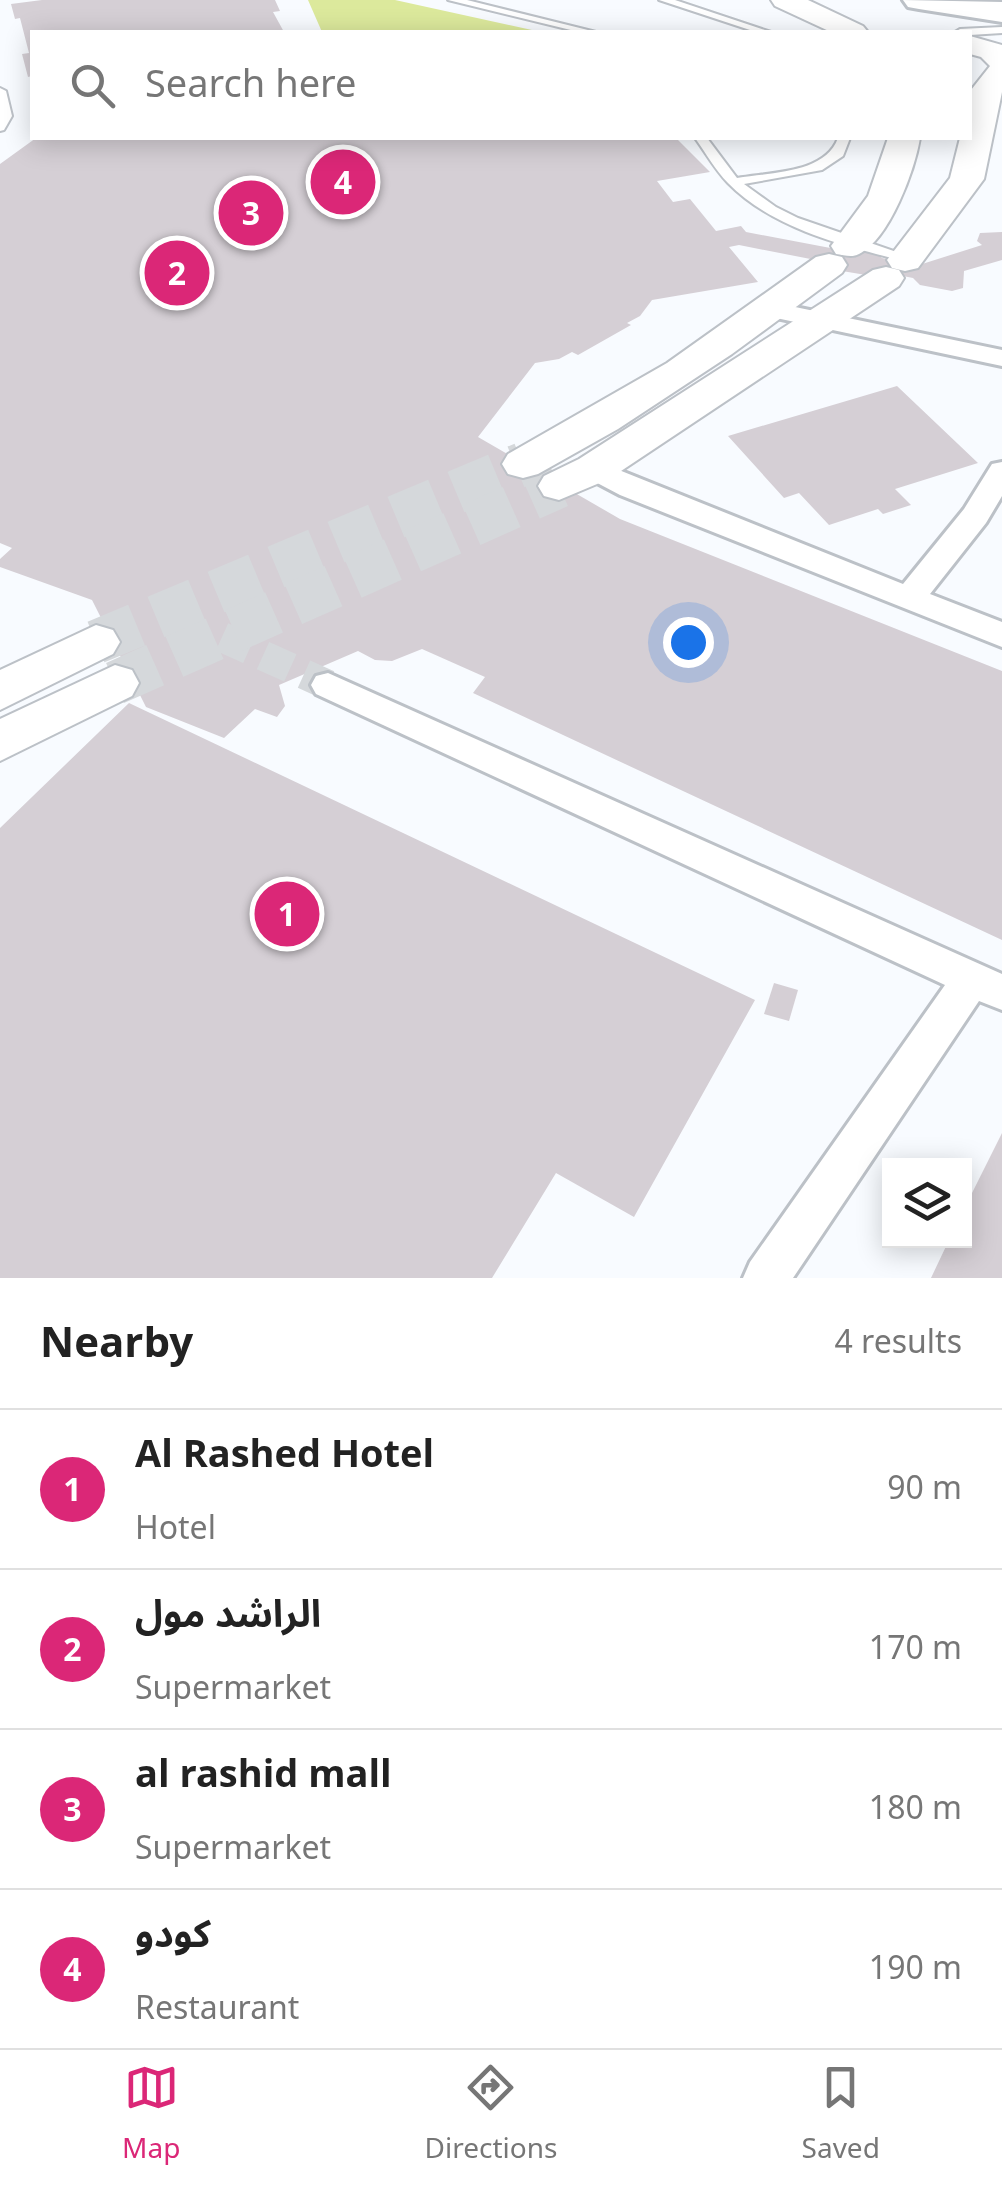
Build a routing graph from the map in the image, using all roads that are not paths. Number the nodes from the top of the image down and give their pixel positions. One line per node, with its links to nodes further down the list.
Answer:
1 (453, 0): 6 (lane)
2 (664, 0): 7 (lane)
3 (785, 0): 8 (main road)
4 (920, 0): 5 (main road)
5 (1002, 12)
6 (581, 30)
7 (760, 30)
8 (849, 30)
9 (1002, 30): 10 (lane)
10 (972, 31)
11 (972, 45): 12 (main road)
12 (1002, 67): 22 (main road)
13 (0, 92): 14 (lane)
14 (0, 127)
15 (702, 140): 19 (lane)
16 (843, 140): 19 (lane)
17 (903, 140): 20 (main road)
18 (930, 140): 20 (main road)
19 (734, 182): 21 (lane)
20 (891, 184): 21 (main road)
21 (843, 252): 22 (lane); 23 (main road)
22 (899, 265): 24 (main road)
23 (772, 310): 24 (street); 26 (main road)
24 (821, 321): 25 (street); 28 (main road)
25 (1002, 358)
26 (524, 464)
27 (1002, 470): 29 (street)
28 (577, 477): 29 (street)
29 (909, 598): 30 (street)
30 (1002, 635)
31 (328, 685): 34 (street)
32 (0, 692): 33 (main road)
33 (0, 742)
34 (987, 986): 35 (street)
35 (766, 1278)

